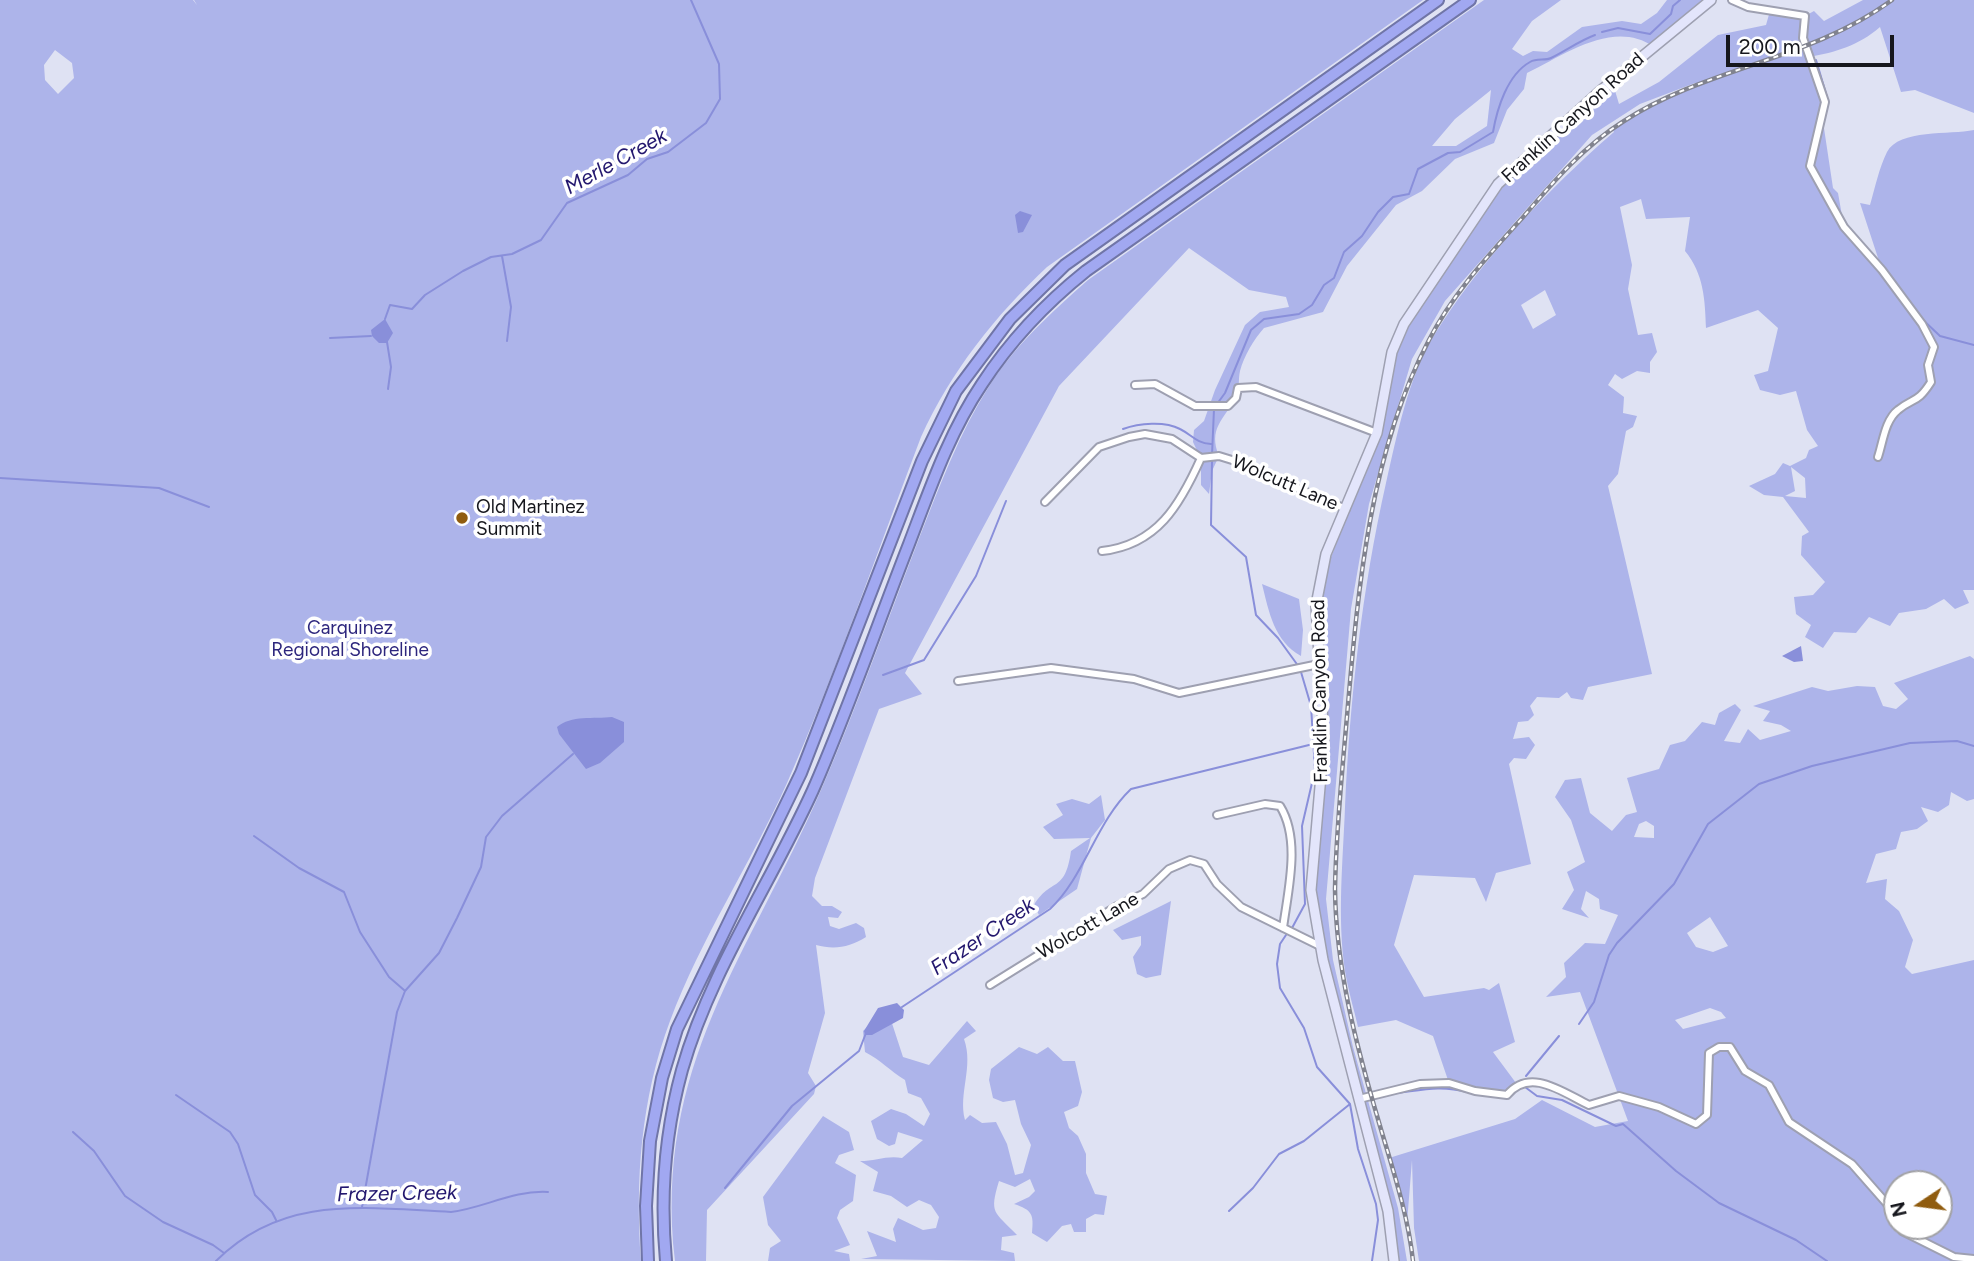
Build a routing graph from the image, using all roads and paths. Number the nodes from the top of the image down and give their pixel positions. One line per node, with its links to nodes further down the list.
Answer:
1 (1438, 0): 22 (highway)
2 (1470, 0): 23 (highway)
3 (1711, 0): 6 (street, Franklin Canyon Road)
4 (1732, 0): 7 (street)
5 (1135, 385): 6 (street)
6 (1377, 433): 10 (street, Franklin Canyon Road)
7 (1878, 457)
8 (1201, 458): 9 (street); 10 (street, Wolcutt Lane); 11 (street)
9 (1045, 502)
10 (1346, 509): 12 (street, Franklin Canyon Road)
11 (1102, 551)
12 (1320, 664): 13 (street); 16 (street, Franklin Canyon Road)
13 (958, 681)
14 (1217, 815): 15 (street)
15 (1283, 928): 16 (street, Wolcott Lane); 17 (street, Wolcott Lane)
16 (1320, 946): 18 (street, Franklin Canyon Road)
17 (990, 985)
18 (1359, 1099): 19 (street); 24 (street, Franklin Canyon Road)
19 (1883, 1199)
20 (1920, 1240): 21 (street)
21 (1974, 1259)
22 (648, 1261)
23 (666, 1261)
24 (1394, 1261)

